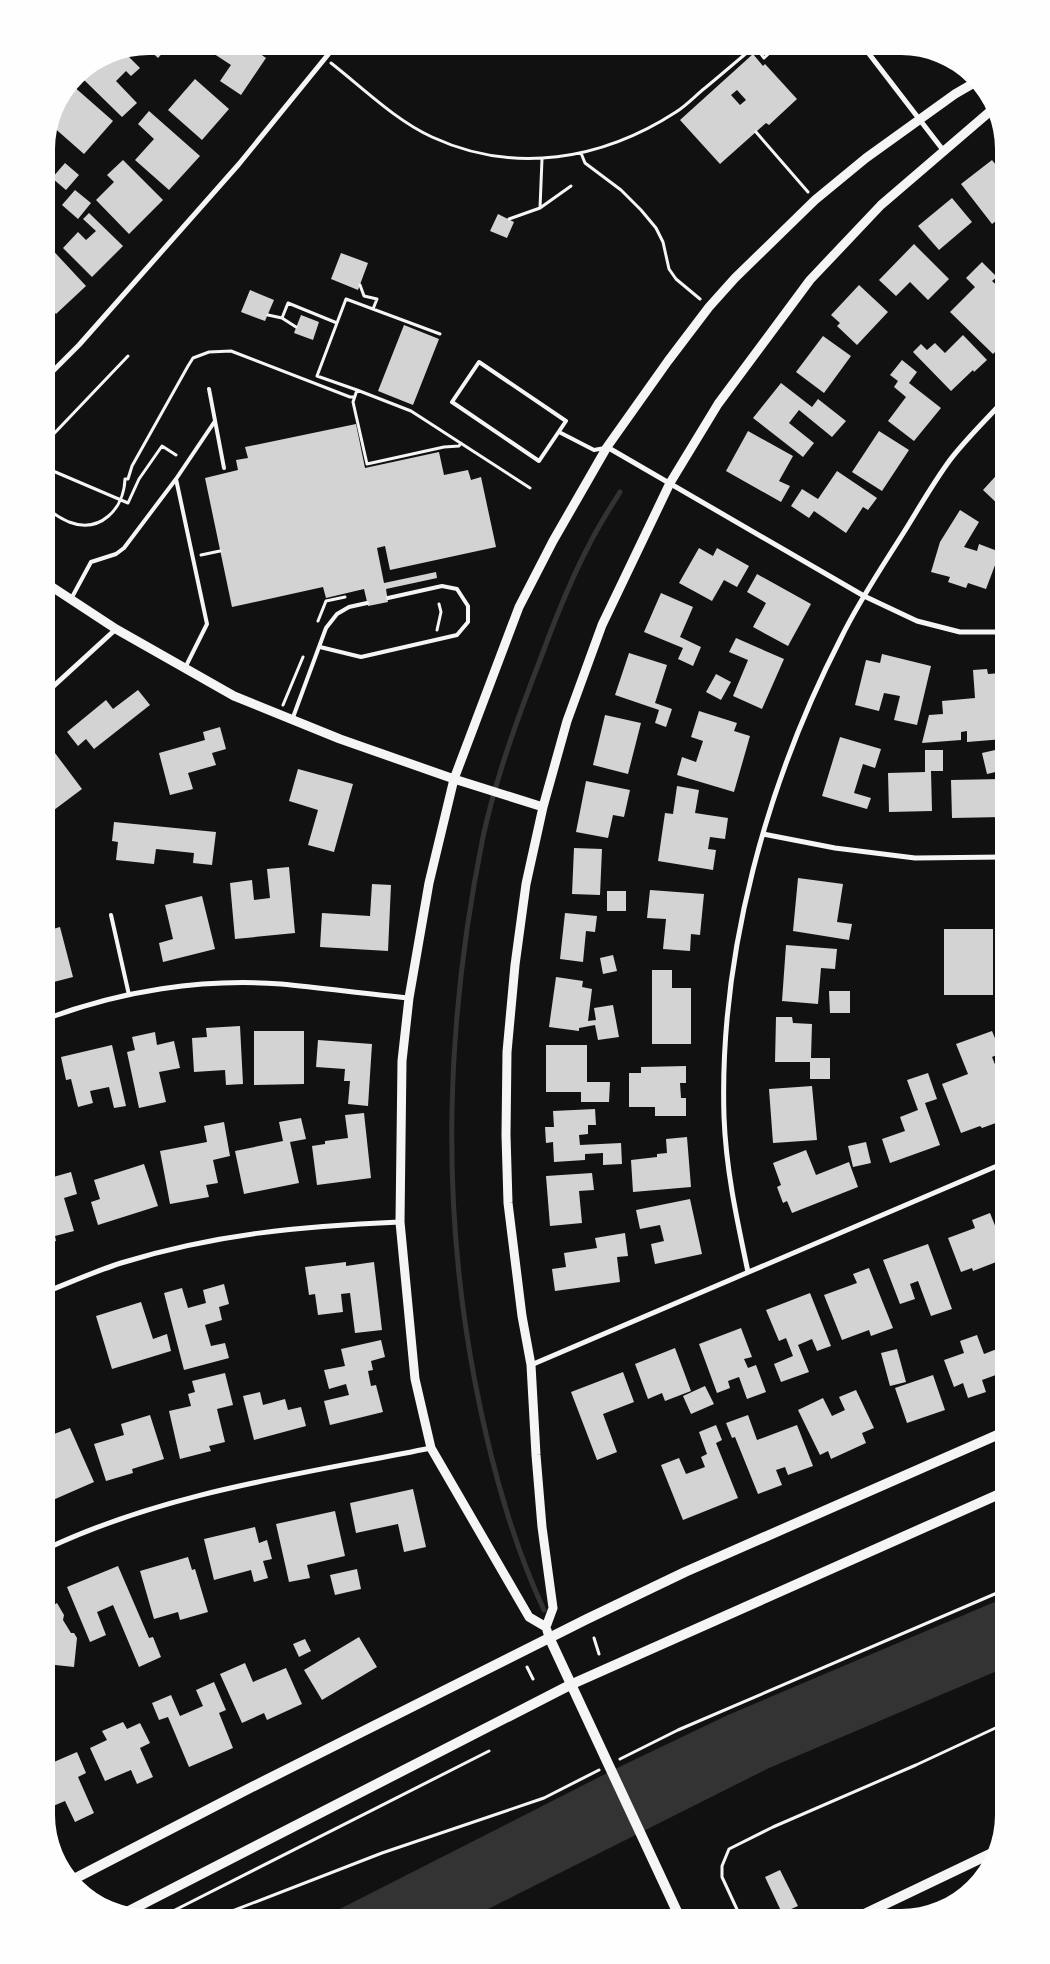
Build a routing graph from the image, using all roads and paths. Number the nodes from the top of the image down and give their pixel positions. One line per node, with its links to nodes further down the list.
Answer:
1 (329, 55): 4 (street)
2 (744, 55): 10 (path)
3 (870, 55): 7 (street)
4 (326, 59): 11 (path); 25 (street)
5 (970, 85): 7 (street)
6 (988, 113): 9 (street)
7 (919, 120): 9 (street); 13 (street)
8 (756, 132): 13 (path)
9 (943, 150): 39 (street)
10 (581, 153): 11 (path); 17 (path)
11 (542, 159): 14 (path)
12 (571, 186): 14 (path)
13 (815, 200): 33 (street)
14 (540, 208): 15 (path)
15 (509, 220)
16 (360, 284): 18 (path)
17 (702, 301)
18 (373, 308): 21 (path); 23 (path)
19 (268, 315): 20 (path)
20 (282, 318): 21 (path); 22 (path)
21 (337, 323): 27 (path)
22 (296, 328)
23 (440, 334)
24 (128, 356): 31 (path)
25 (55, 369)
26 (209, 388): 29 (lane)
27 (357, 390): 32 (path); 32 (path)
28 (995, 410): 46 (street)
29 (215, 421): 35 (lane); 38 (lane)
30 (559, 432): 30 (lane); 33 (lane)
31 (55, 433)
32 (461, 443): 40 (path)
33 (607, 447): 39 (street); 58 (street)
34 (176, 455): 41 (path)
35 (224, 468)
36 (55, 472): 41 (path)
37 (125, 479): 41 (path)
38 (176, 479): 44 (lane); 48 (lane)
39 (670, 483): 46 (street); 59 (street)
40 (530, 488)
41 (121, 500): 42 (path)
42 (55, 513)
43 (220, 551): 44 (path)
44 (193, 557): 55 (lane)
45 (55, 589): 48 (street)
46 (864, 596): 53 (street); 60 (street)
47 (388, 598): 54 (lane)
48 (71, 599): 52 (street)
49 (367, 603): 54 (lane)
50 (439, 604): 51 (path)
51 (437, 629)
52 (116, 630): 55 (street); 56 (street)
53 (995, 632)
54 (320, 647): 57 (lane)
55 (185, 668): 57 (street)
56 (55, 685)
57 (292, 720): 58 (street)
58 (454, 779): 59 (street); 64 (street)
59 (543, 807): 70 (street)
60 (763, 834): 61 (street); 68 (street)
61 (995, 858)
62 (111, 914): 63 (lane)
63 (129, 995): 64 (street); 65 (street)
64 (409, 998): 67 (street)
65 (55, 1016)
66 (995, 1167): 68 (street)
67 (400, 1222): 69 (street); 72 (street)
68 (748, 1272): 70 (street)
69 (55, 1288)
70 (531, 1364): 75 (street)
71 (995, 1436): 75 (main road)
72 (431, 1448): 74 (street); 75 (street)
73 (995, 1496): 80 (main road)
74 (55, 1545)
75 (548, 1632): 80 (main road); 84 (main road)
76 (594, 1638): 77 (path)
77 (599, 1654)
78 (527, 1667): 79 (path)
79 (533, 1679)
80 (570, 1684): 85 (main road); 87 (main road)
81 (995, 1728): 88 (path)
82 (489, 1751): 86 (path)
83 (985, 1856): 89 (main road)
84 (78, 1877)
85 (135, 1908)
86 (177, 1909)
87 (676, 1909)
88 (737, 1909)
89 (875, 1909)

